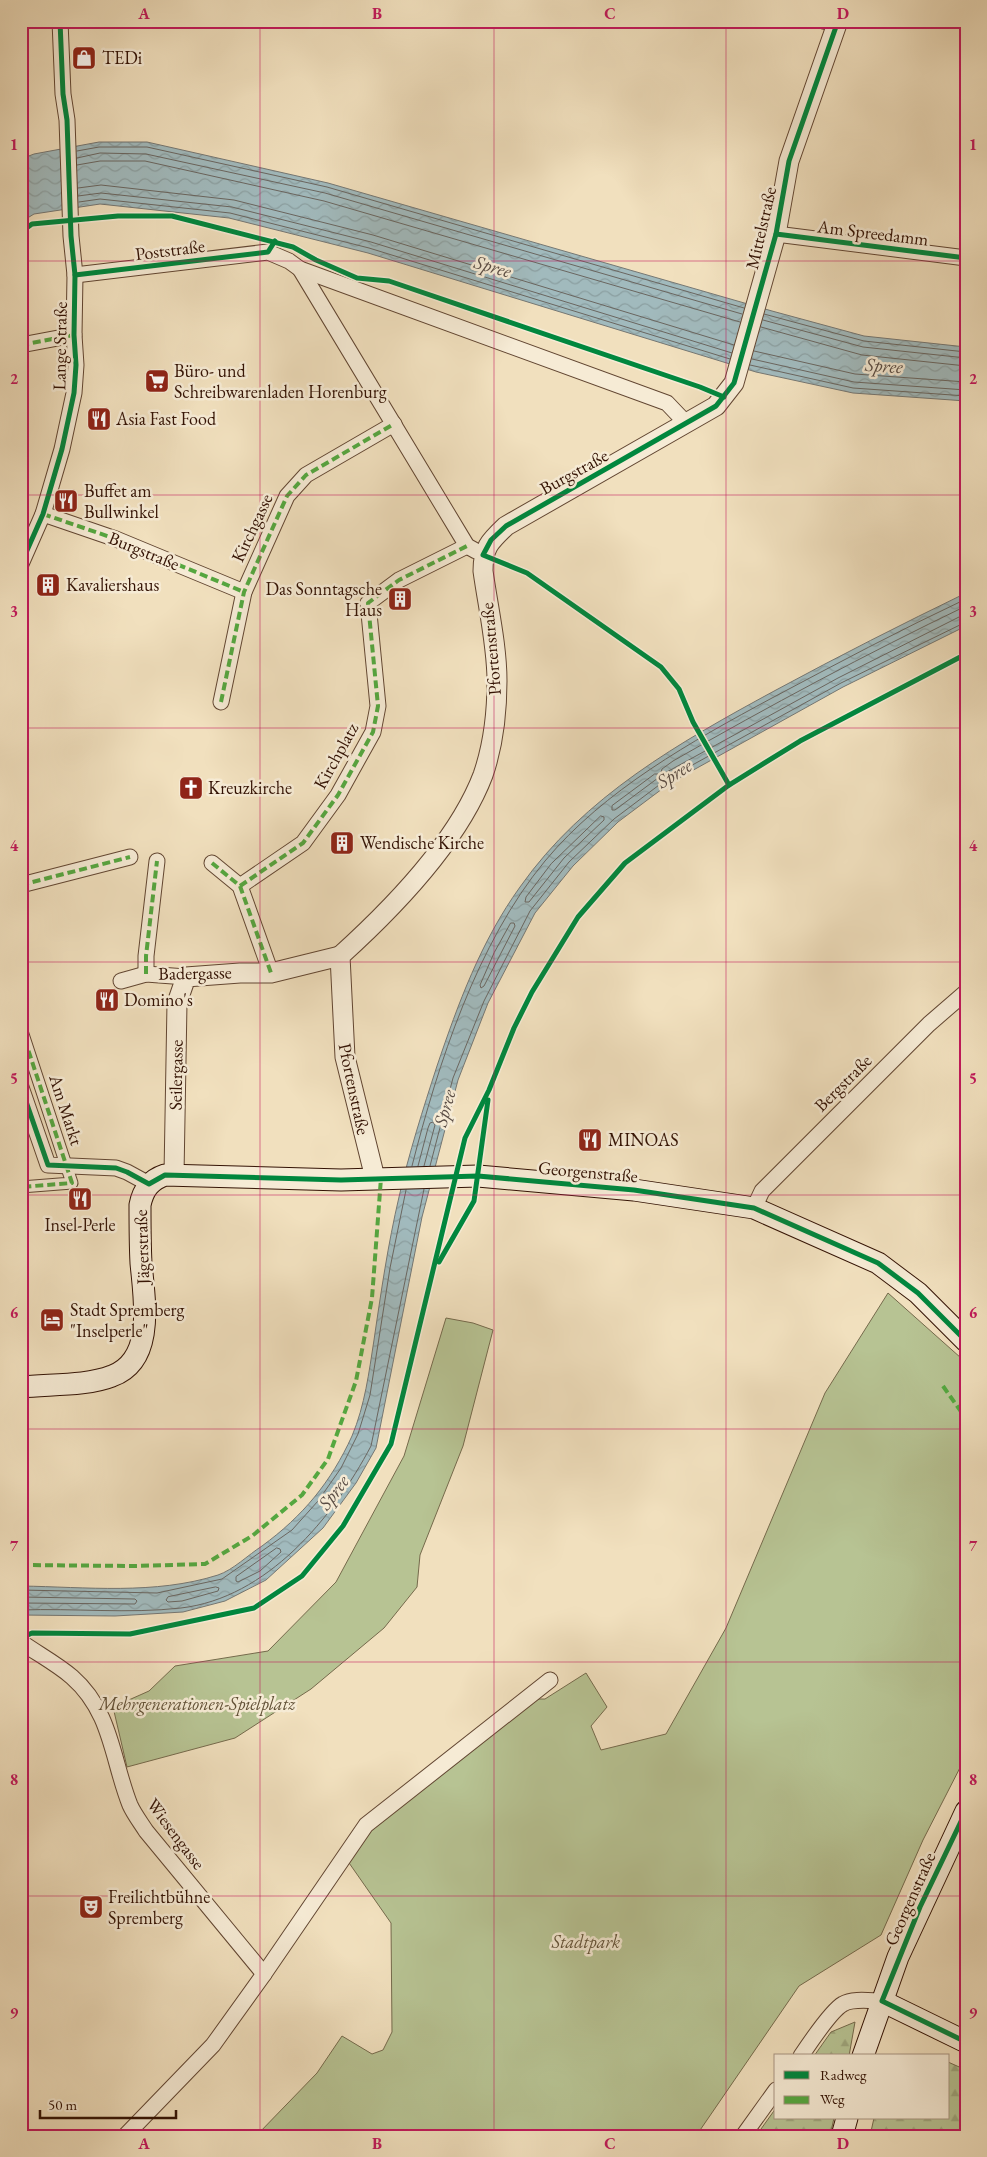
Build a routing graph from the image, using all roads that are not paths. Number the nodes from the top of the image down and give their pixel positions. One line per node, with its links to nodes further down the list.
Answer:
1 (60, 21): 6 (street, Lange Straße)
2 (832, 22): 3 (street, Mittelstraße)
3 (776, 234): 4 (street, Am Spreedamm); 10 (street, Mittelstraße)
4 (966, 258)
5 (300, 269): 6 (street, Poststraße); 9 (street); 10 (street, Poststraße)
6 (75, 275): 7 (street, Lange Straße)
7 (74, 335): 8 (street); 11 (street, Lange Straße)
8 (21, 345)
9 (394, 424): 12 (street); 14 (street, Kirchgasse)
10 (687, 424): 12 (street, Burgstraße)
11 (43, 514): 13 (street, Lange Straße); 14 (street, Burgstraße)
12 (475, 550): 15 (street, Burgstraße); 22 (street, Pfortenstraße)
13 (21, 564)
14 (244, 592): 16 (street, Kirchgasse)
15 (368, 603): 21 (street, Kirchplatz)
16 (222, 702)
17 (130, 857): 20 (street)
18 (158, 861): 24 (street)
19 (212, 863): 21 (street)
20 (21, 885)
21 (240, 886): 23 (street)
22 (340, 956): 23 (street, Badergasse); 32 (street, Pfortenstraße)
23 (271, 973): 25 (street, Badergasse)
24 (146, 974): 25 (street, Badergasse); 26 (street, Badergasse)
25 (186, 977): 31 (street, Seilergasse)
26 (121, 981)
27 (966, 992): 34 (street, Bergstraße)
28 (21, 1028): 30 (street, Am Markt)
29 (21, 1087): 30 (street)
30 (66, 1165): 31 (street); 33 (street, Am Markt)
31 (163, 1178): 32 (main road, Georgenstraße); 36 (main road, Jägerstraße)
32 (383, 1178): 34 (main road, Georgenstraße)
33 (21, 1187)
34 (754, 1208): 35 (main road, Georgenstraße)
35 (966, 1341)
36 (21, 1387)
37 (21, 1642): 40 (street, Wiesengasse)
38 (550, 1680): 40 (street)
39 (966, 1811): 41 (main road, Georgenstraße)
40 (264, 1974): 47 (street)
41 (882, 2001): 42 (main road); 43 (street); 44 (main road, Georgenstraße)
42 (966, 2042)
43 (802, 2054)
44 (864, 2054)
45 (774, 2093): 48 (street)
46 (846, 2120): 49 (main road)
47 (125, 2136)
48 (743, 2136)
49 (842, 2136)

